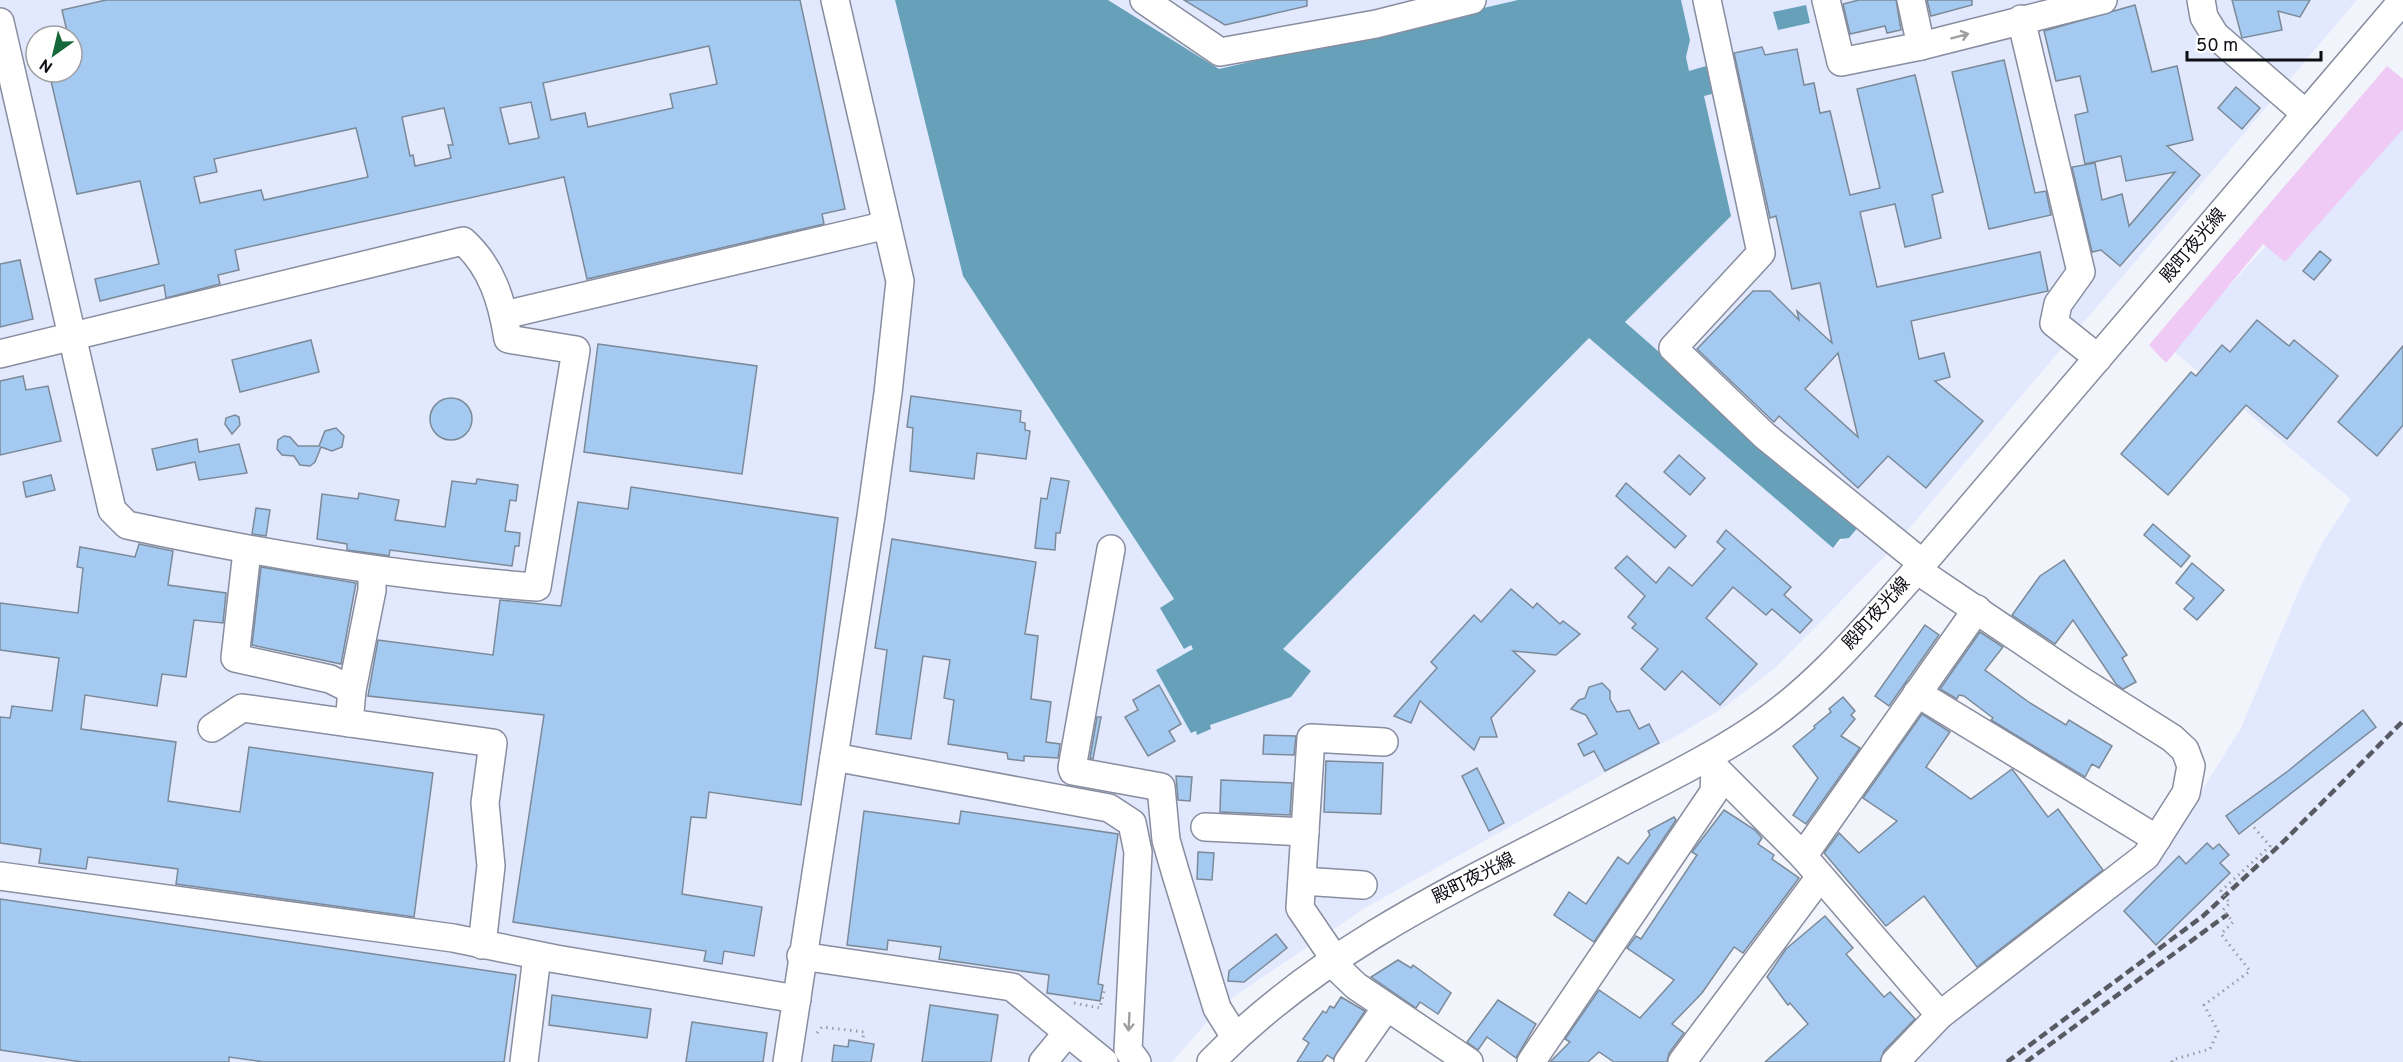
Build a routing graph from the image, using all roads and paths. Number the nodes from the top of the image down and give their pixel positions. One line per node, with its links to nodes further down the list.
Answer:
1 (835, 0): 14 (street)
2 (1144, 0): 3 (street)
3 (1472, 0)
4 (1707, 0): 21 (street)
5 (1826, 0): 12 (street)
6 (1911, 0): 12 (street)
7 (2103, 0): 10 (street)
8 (2201, 0): 13 (street)
9 (2403, 0): 13 (street, 殿町夜光線)
10 (2021, 19): 12 (street, one-way to 10); 18 (street)
11 (0, 22): 16 (street)
12 (1921, 46)
13 (2306, 114): 18 (street, 殿町夜光線)
14 (887, 225): 15 (street); 29 (street)
15 (504, 315): 16 (street); 22 (street)
16 (72, 336): 17 (street); 20 (street)
17 (0, 354)
18 (2098, 358): 21 (street, 殿町夜光線)
19 (1111, 549): 51 (street)
20 (247, 551): 22 (street); 24 (street)
21 (1920, 566): 23 (street); 30 (street, 殿町夜光線)
22 (372, 570): 24 (street)
23 (1977, 609): 25 (street); 34 (street)
24 (352, 690): 26 (street)
25 (1917, 693): 34 (street); 35 (street)
26 (349, 723): 27 (street); 40 (street)
27 (212, 728)
28 (1384, 742): 33 (street)
29 (834, 757): 42 (street); 58 (street, one-way to 58)
30 (1712, 763): 35 (street); 43 (street, 殿町夜光線); 62 (street)
31 (2252, 825): 64 (path, bridge)
32 (1205, 827): 33 (street)
33 (1305, 832): 38 (street)
34 (2157, 839): 48 (street)
35 (1803, 856): 37 (street)
36 (0, 876): 40 (street)
37 (1820, 877): 48 (street); 53 (street)
38 (1302, 881): 39 (street); 43 (street)
39 (1363, 885)
40 (482, 945): 41 (street)
41 (537, 956): 45 (street); 54 (street)
42 (801, 956): 45 (street); 50 (street)
43 (1332, 960): 47 (street); 51 (street, 殿町夜光線)
44 (1104, 992): 46 (path)
45 (797, 999): 55 (street)
46 (1074, 1003)
47 (1386, 1008): 60 (street); 61 (street)
48 (1940, 1015): 63 (street)
49 (817, 1033): 52 (path)
50 (1067, 1033): 56 (street); 57 (street)
51 (1235, 1037): 59 (street, 殿町夜光線)
52 (862, 1044)
53 (1697, 1056)
54 (524, 1062)
55 (787, 1062)
56 (1043, 1062)
57 (1104, 1062)
58 (1137, 1062)
59 (1211, 1062)
60 (1348, 1062)
61 (1469, 1062)
62 (1531, 1062)
63 (1895, 1062)
64 (2172, 1062)

